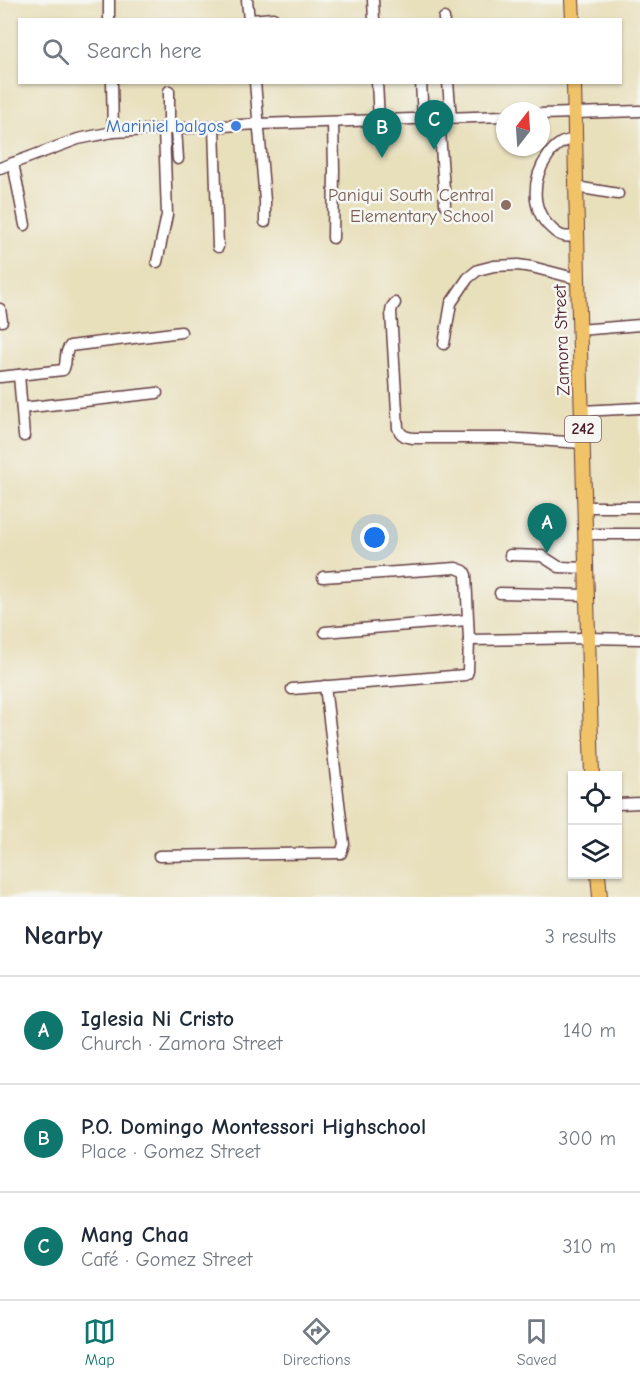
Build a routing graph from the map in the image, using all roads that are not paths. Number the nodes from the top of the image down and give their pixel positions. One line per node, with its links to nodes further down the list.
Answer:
1 (109, 0): 5 (street)
2 (247, 0): 6 (street)
3 (373, 0): 7 (street)
4 (572, 0): 8 (main road)
5 (110, 18)
6 (250, 18)
7 (374, 18)
8 (573, 18)
9 (112, 84): 28 (street)
10 (255, 84): 25 (street)
11 (377, 84): 23 (street)
12 (421, 84): 22 (street)
13 (448, 84): 21 (street)
14 (574, 84): 17 (main road, Zamora Street / 242)
15 (170, 91): 27 (street)
16 (640, 111): 17 (street)
17 (575, 112): 18 (street); 29 (main road, Zamora Street / 242)
18 (550, 113)
19 (496, 116): 21 (street)
20 (440, 118): 21 (street); 22 (street); 35 (street)
21 (451, 118)
22 (423, 119): 23 (street)
23 (379, 121): 24 (street)
24 (333, 122): 25 (street); 39 (street)
25 (259, 124): 26 (street); 36 (street)
26 (214, 127): 27 (street); 40 (street)
27 (170, 129): 28 (street); 30 (street); 41 (street)
28 (113, 132): 31 (street)
29 (575, 139): 33 (main road, Zamora Street / 242); 38 (street)
30 (178, 159)
31 (13, 163): 32 (street); 37 (street)
32 (0, 168)
33 (576, 187): 34 (street); 38 (main road, Zamora Street / 242)
34 (618, 194)
35 (445, 204)
36 (265, 222)
37 (26, 225)
38 (577, 236): 42 (main road, Zamora Street / 242)
39 (333, 238)
40 (218, 247)
41 (157, 262)
42 (578, 279): 47 (main road, Zamora Street / 242); 49 (street)
43 (395, 303): 57 (street)
44 (0, 309): 45 (street)
45 (2, 321)
46 (640, 325): 47 (street)
47 (579, 330): 55 (main road, Zamora Street / 242)
48 (181, 332): 50 (street)
49 (444, 344)
50 (19, 375): 51 (street); 53 (street)
51 (0, 377)
52 (157, 393): 53 (street)
53 (22, 408): 56 (street)
54 (640, 408): 55 (street)
55 (582, 411): 57 (main road, Zamora Street / 242)
56 (24, 436)
57 (583, 443): 58 (main road, Zamora Street / 242)
58 (584, 507): 59 (street); 60 (main road, Zamora Street / 242)
59 (640, 507)
60 (585, 534): 61 (street); 63 (main road, Zamora Street / 242)
61 (640, 534)
62 (510, 555): 63 (street)
63 (586, 568): 66 (main road, Zamora Street / 242)
64 (323, 577): 67 (street)
65 (500, 593): 66 (street)
66 (586, 595): 69 (main road, Zamora Street / 242)
67 (467, 620): 68 (street); 71 (street)
68 (325, 632)
69 (587, 638): 70 (street); 71 (street); 74 (main road, Zamora Street / 242)
70 (640, 639)
71 (469, 640): 72 (street)
72 (325, 686): 73 (street); 77 (street)
73 (292, 689)
74 (592, 771)
75 (640, 803): 76 (street)
76 (622, 804)
77 (159, 856)
78 (598, 879): 79 (main road)
79 (600, 897)

